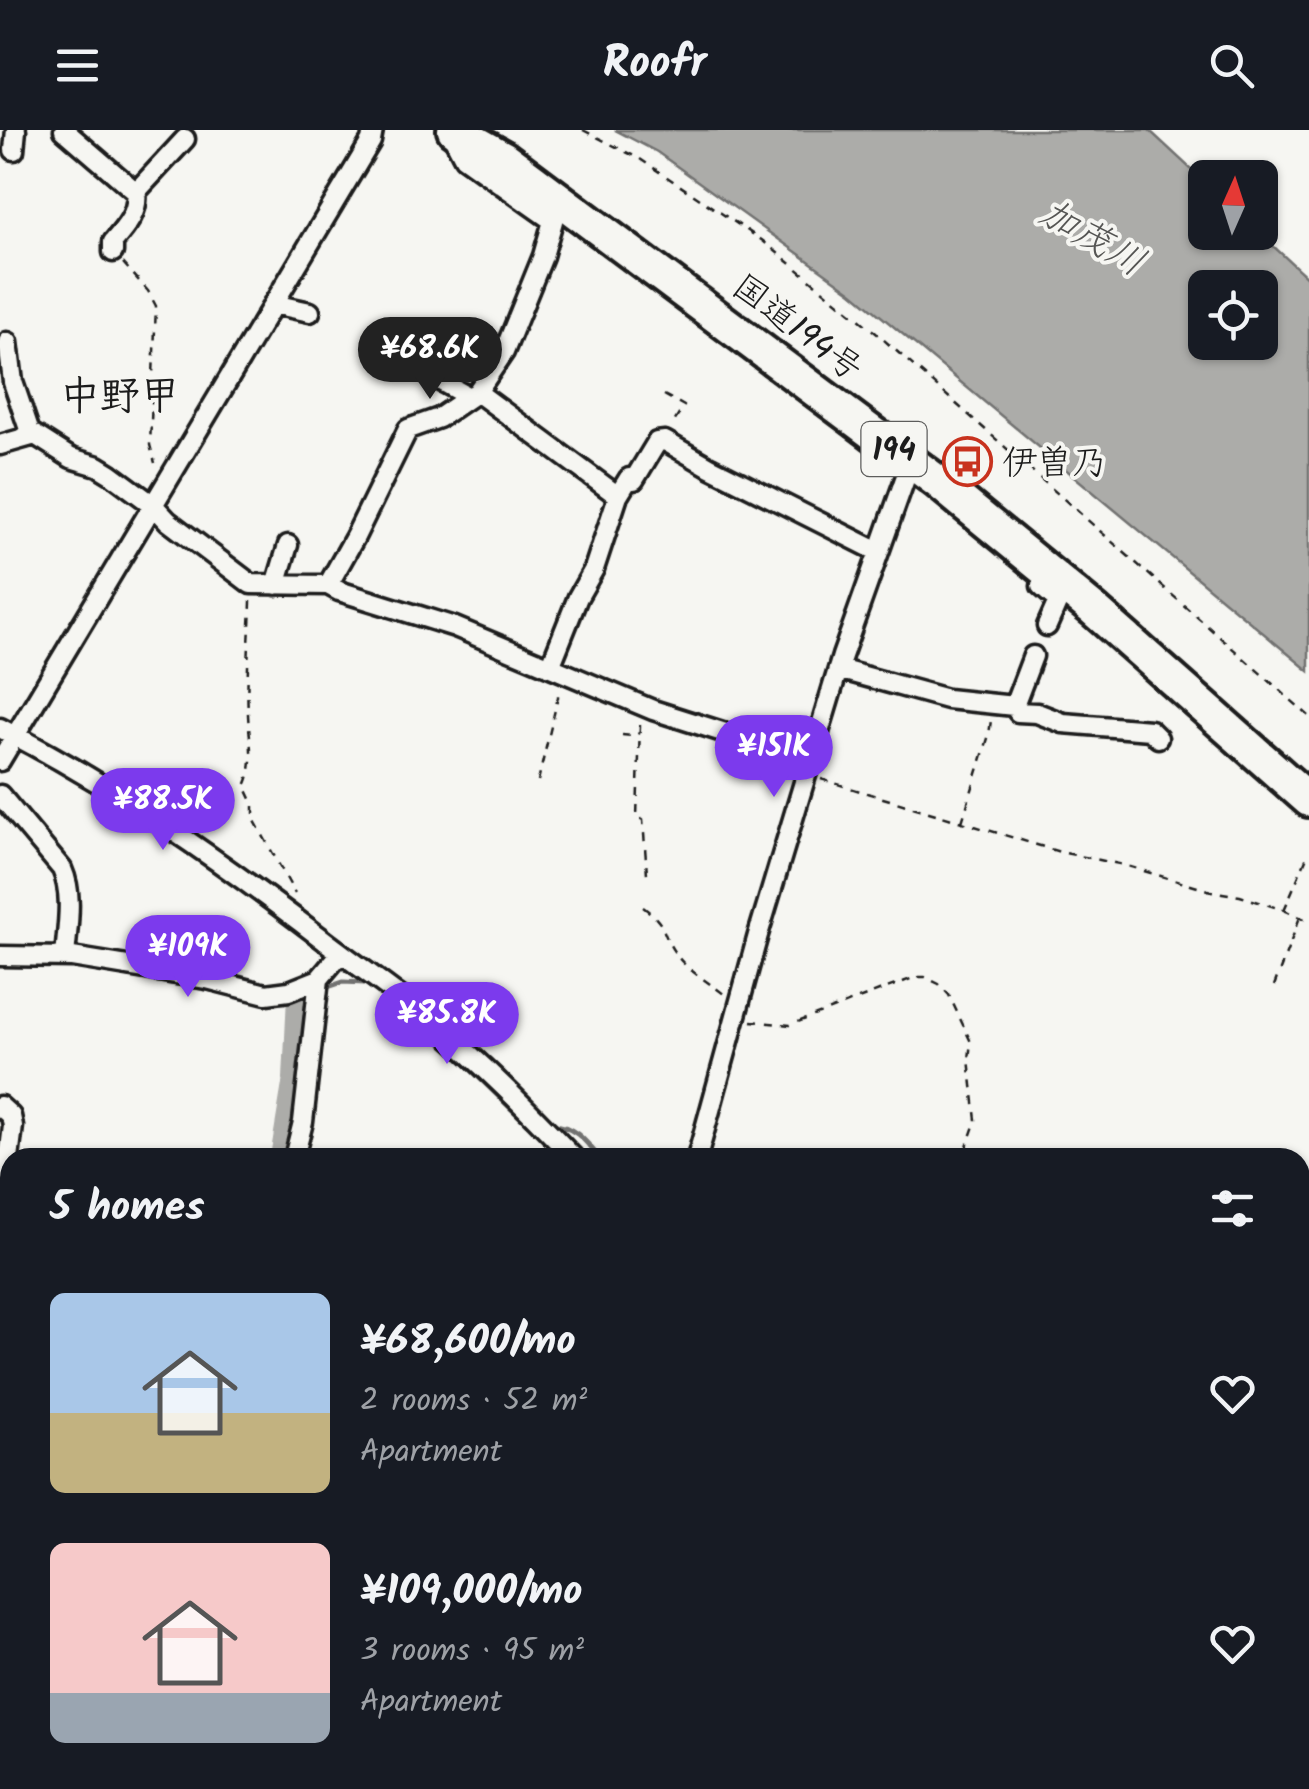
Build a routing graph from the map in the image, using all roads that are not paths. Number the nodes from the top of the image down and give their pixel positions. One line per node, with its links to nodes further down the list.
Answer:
1 (16, 130): 6 (street)
2 (64, 130): 7 (street)
3 (373, 130): 9 (street)
4 (452, 130): 13 (street); 16 (highway, 国道194号 / 194)
5 (185, 139): 7 (street)
6 (14, 150)
7 (136, 192): 8 (street)
8 (113, 252)
9 (273, 304): 10 (street); 18 (street)
10 (310, 312)
11 (8, 342): 14 (street)
12 (415, 366): 13 (street)
13 (473, 394): 17 (street); 23 (street)
14 (31, 435): 15 (street); 18 (street)
15 (0, 445)
16 (911, 462): 20 (street); 21 (highway, 国道194号 / 194)
17 (618, 496): 20 (street); 26 (street)
18 (158, 497): 22 (street); 29 (street)
19 (288, 545): 22 (street)
20 (878, 552): 27 (street)
21 (1024, 552): 24 (street); 34 (highway, 国道194号 / 194)
22 (276, 584): 23 (street)
23 (328, 585): 26 (street)
24 (1047, 626)
25 (1033, 656): 28 (street)
26 (550, 667): 32 (street)
27 (838, 669): 28 (street); 32 (street)
28 (1014, 706): 30 (street)
29 (8, 732): 31 (street); 35 (street)
30 (1158, 738)
31 (0, 762)
32 (809, 767): 43 (street)
33 (0, 794): 37 (street)
34 (1309, 800)
35 (341, 953): 38 (street); 42 (street)
36 (0, 956): 37 (street)
37 (65, 957): 38 (street)
38 (319, 979): 41 (street)
39 (0, 1106): 40 (street)
40 (10, 1148)
41 (296, 1148)
42 (564, 1148)
43 (700, 1148)

